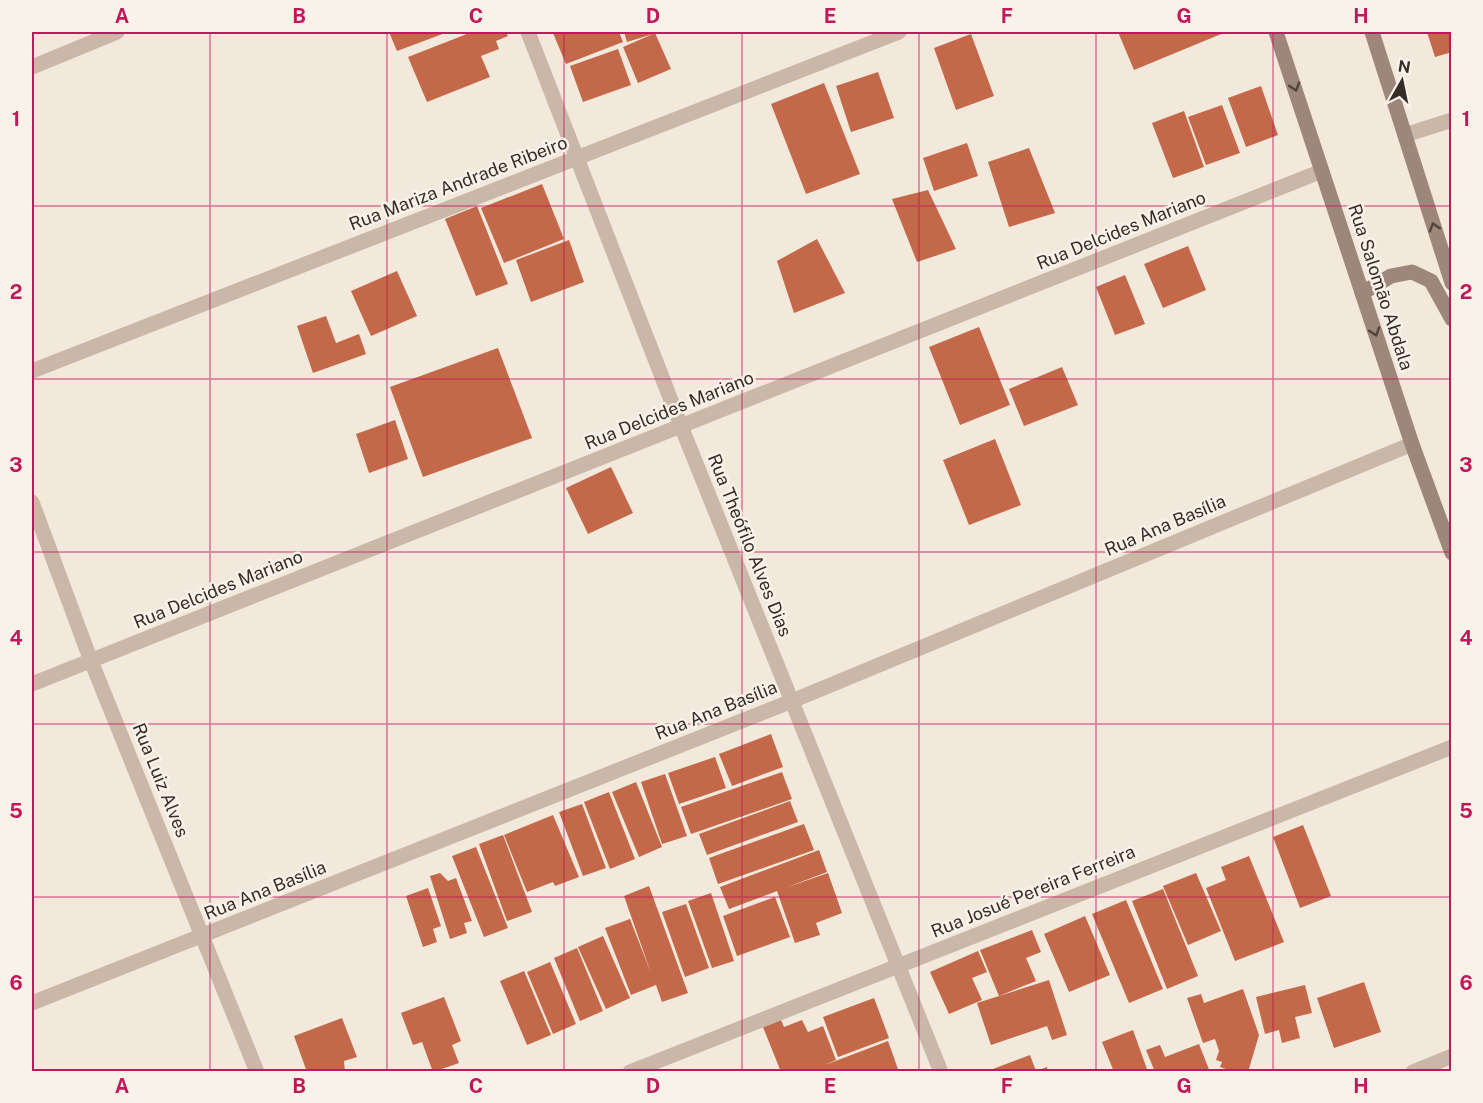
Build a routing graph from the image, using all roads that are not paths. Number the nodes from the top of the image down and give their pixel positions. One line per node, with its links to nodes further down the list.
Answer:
1 (117, 32): 6 (street)
2 (528, 32): 9 (street, Rua Theófilo Alves Dias)
3 (899, 32): 9 (street, Rua Mariza Andrade Ribeiro)
4 (1276, 32): 10 (street, Rua Salomão Abdala, one-way to 10)
5 (1372, 32): 8 (street)
6 (32, 67)
7 (1452, 120): 8 (street)
8 (1405, 135): 11 (street, one-way to 8)
9 (578, 157): 14 (street, Rua Mariza Andrade Ribeiro); 15 (street, Rua Theófilo Alves Dias)
10 (1322, 171): 12 (street, Rua Salomão Abdala); 15 (street, Rua Delcides Mariano)
11 (1452, 283)
12 (1362, 293): 13 (street); 16 (street, Rua Salomão Abdala, one-way to 16)
13 (1452, 319)
14 (32, 371)
15 (681, 426): 19 (street, Rua Delcides Mariano); 21 (street, Rua Theófilo Alves Dias)
16 (1412, 444): 18 (street, Rua Salomão Abdala); 21 (street, Rua Ana Basília)
17 (32, 501): 19 (street, Rua Luiz Alves)
18 (1452, 553)
19 (91, 661): 20 (street, Rua Delcides Mariano); 23 (street, Rua Luiz Alves)
20 (32, 684)
21 (792, 701): 23 (street, Rua Ana Basília); 24 (street, Rua Theófilo Alves Dias)
22 (1452, 747): 24 (street, Rua Josué Pereira Ferreira)
23 (202, 936): 25 (street, Rua Ana Basília); 27 (street, Rua Luiz Alves)
24 (898, 965): 28 (street, Rua Josué Pereira Ferreira); 29 (street, Rua Theófilo Alves Dias)
25 (32, 1003)
26 (1452, 1056): 30 (street)
27 (257, 1071)
28 (630, 1071)
29 (941, 1071)
30 (1413, 1071)

